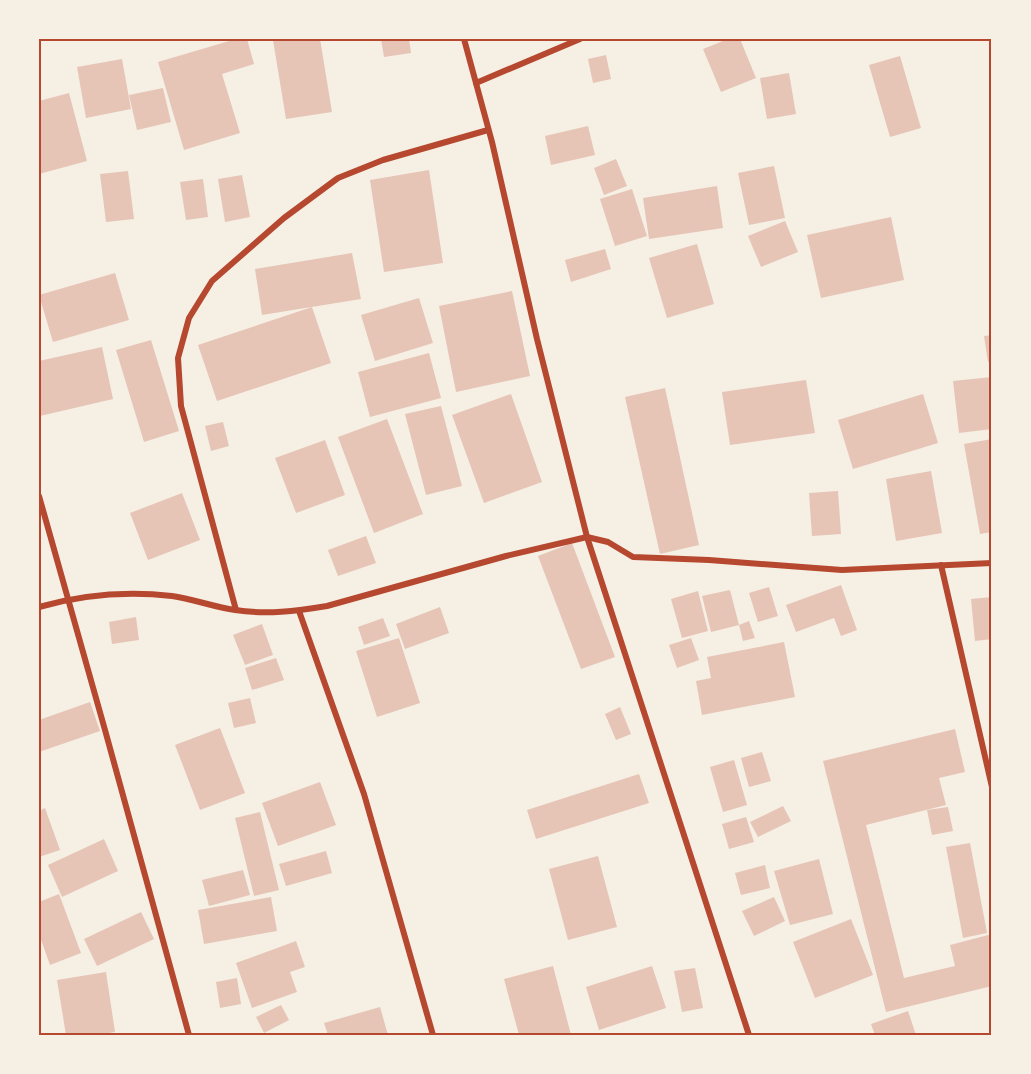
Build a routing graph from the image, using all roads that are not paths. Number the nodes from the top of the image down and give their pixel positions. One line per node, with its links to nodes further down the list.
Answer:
1 (464, 39): 3 (street)
2 (580, 39): 3 (street)
3 (477, 83): 4 (street)
4 (489, 130): 6 (street); 11 (street)
5 (39, 496): 9 (street)
6 (587, 537): 8 (street); 12 (street); 16 (street)
7 (992, 563): 8 (street)
8 (941, 565): 13 (street)
9 (68, 601): 10 (street); 11 (street); 14 (street)
10 (39, 607)
11 (236, 610): 12 (street)
12 (299, 611): 15 (street)
13 (992, 787)
14 (189, 1035)
15 (433, 1035)
16 (749, 1035)

